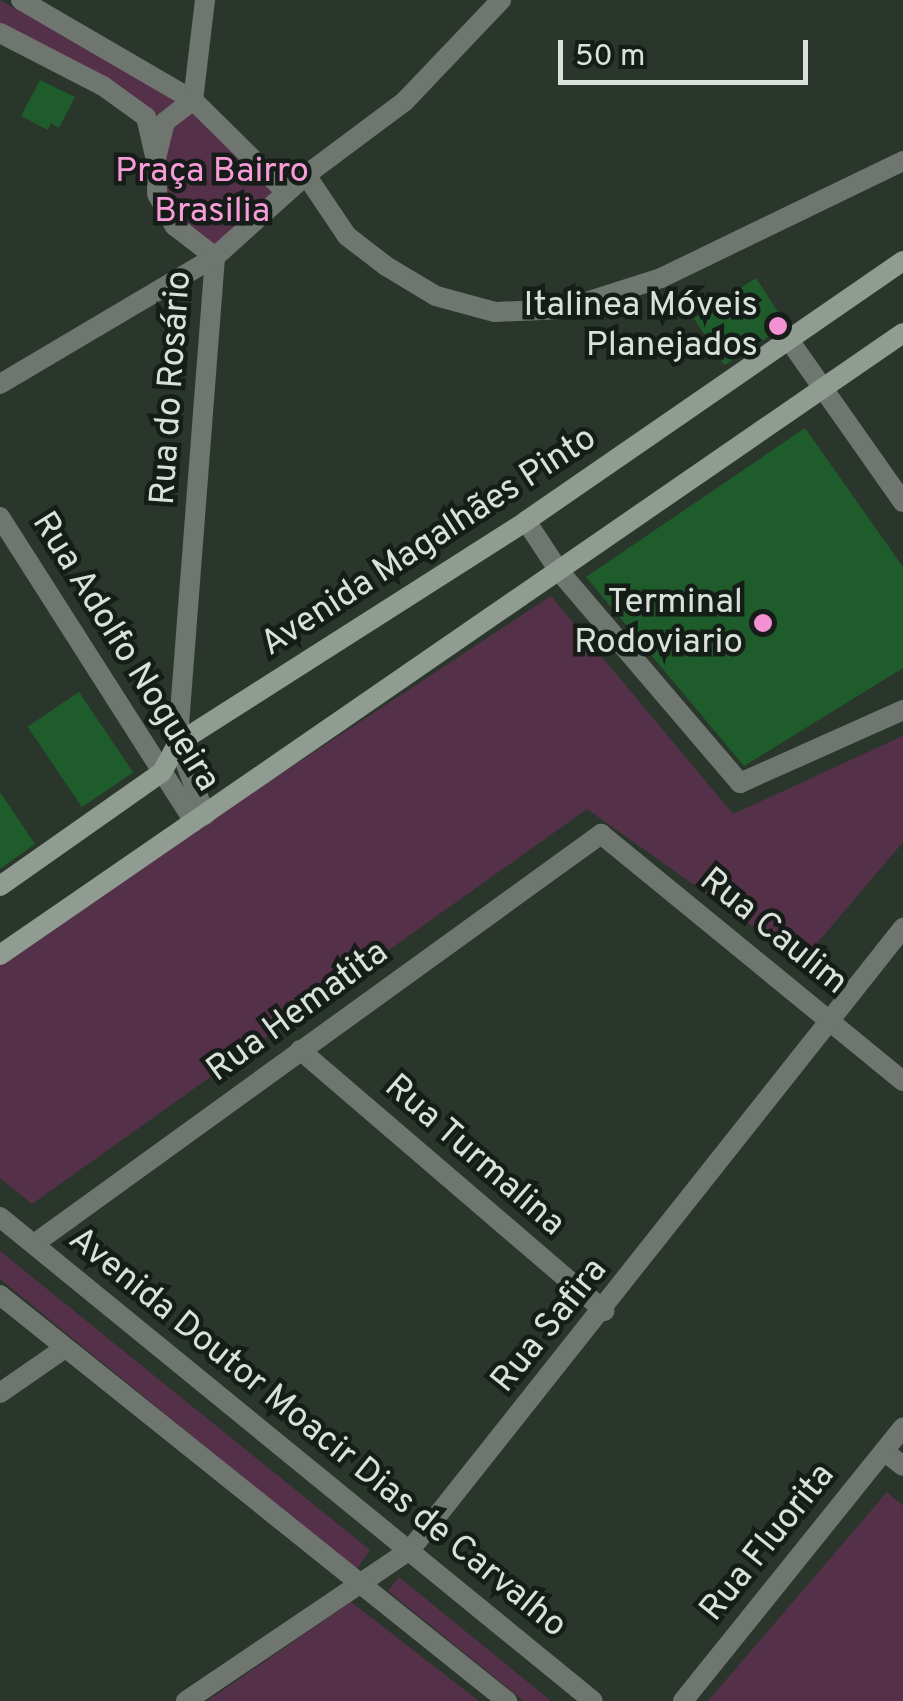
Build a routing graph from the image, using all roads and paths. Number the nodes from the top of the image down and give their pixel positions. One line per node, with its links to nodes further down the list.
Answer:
1 (22, 0): 5 (street)
2 (205, 0): 5 (street)
3 (501, 0): 8 (street)
4 (0, 33): 6 (street, Rua do Rosário)
5 (193, 100): 6 (street); 8 (street)
6 (156, 158): 9 (street, Rua do Rosário)
7 (903, 162): 8 (street)
8 (306, 174): 9 (street)
9 (215, 256): 13 (street); 20 (street, Rua do Rosário)
10 (903, 261): 12 (main road, Avenida Magalhães Pinto)
11 (903, 333): 14 (main road)
12 (789, 340): 14 (street); 17 (main road, Avenida Magalhães Pinto)
13 (0, 384)
14 (824, 388): 15 (street); 18 (main road)
15 (903, 502)
16 (0, 517): 21 (street, Rua Adolfo Nogueira)
17 (526, 521): 18 (street); 20 (main road, Avenida Magalhães Pinto)
18 (560, 571): 19 (street); 22 (main road)
19 (903, 710)
20 (178, 743): 21 (main road, Avenida Magalhães Pinto); 22 (street, Rua do Rosário)
21 (162, 772): 22 (street, Rua Adolfo Nogueira); 24 (main road, Avenida Magalhães Pinto)
22 (200, 819): 26 (main road)
23 (601, 834): 27 (street, Rua Caulim); 28 (street, Rua Hematita)
24 (0, 886)
25 (903, 928): 27 (street, Rua Safira)
26 (0, 955)
27 (830, 1020): 29 (street, Rua Caulim); 33 (street, Rua Safira)
28 (300, 1050): 31 (street, Rua Hematita); 33 (street, Rua Turmalina)
29 (903, 1081)
30 (0, 1216): 31 (street, Avenida Doutor Moacir Dias de Carvalho)
31 (34, 1244): 39 (street, Avenida Doutor Moacir Dias de Carvalho)
32 (0, 1295): 34 (street)
33 (605, 1312): 39 (street, Rua Safira)
34 (65, 1348): 35 (street); 40 (street)
35 (0, 1394)
36 (903, 1427): 37 (street, Rua Fluorita)
37 (884, 1450): 38 (street); 44 (street, Rua Fluorita)
38 (903, 1466)
39 (410, 1550): 40 (street, Rua Safira); 43 (street, Avenida Doutor Moacir Dias de Carvalho)
40 (361, 1582): 41 (street, Rua Safira); 42 (street)
41 (186, 1701)
42 (507, 1701)
43 (593, 1701)
44 (684, 1701)

